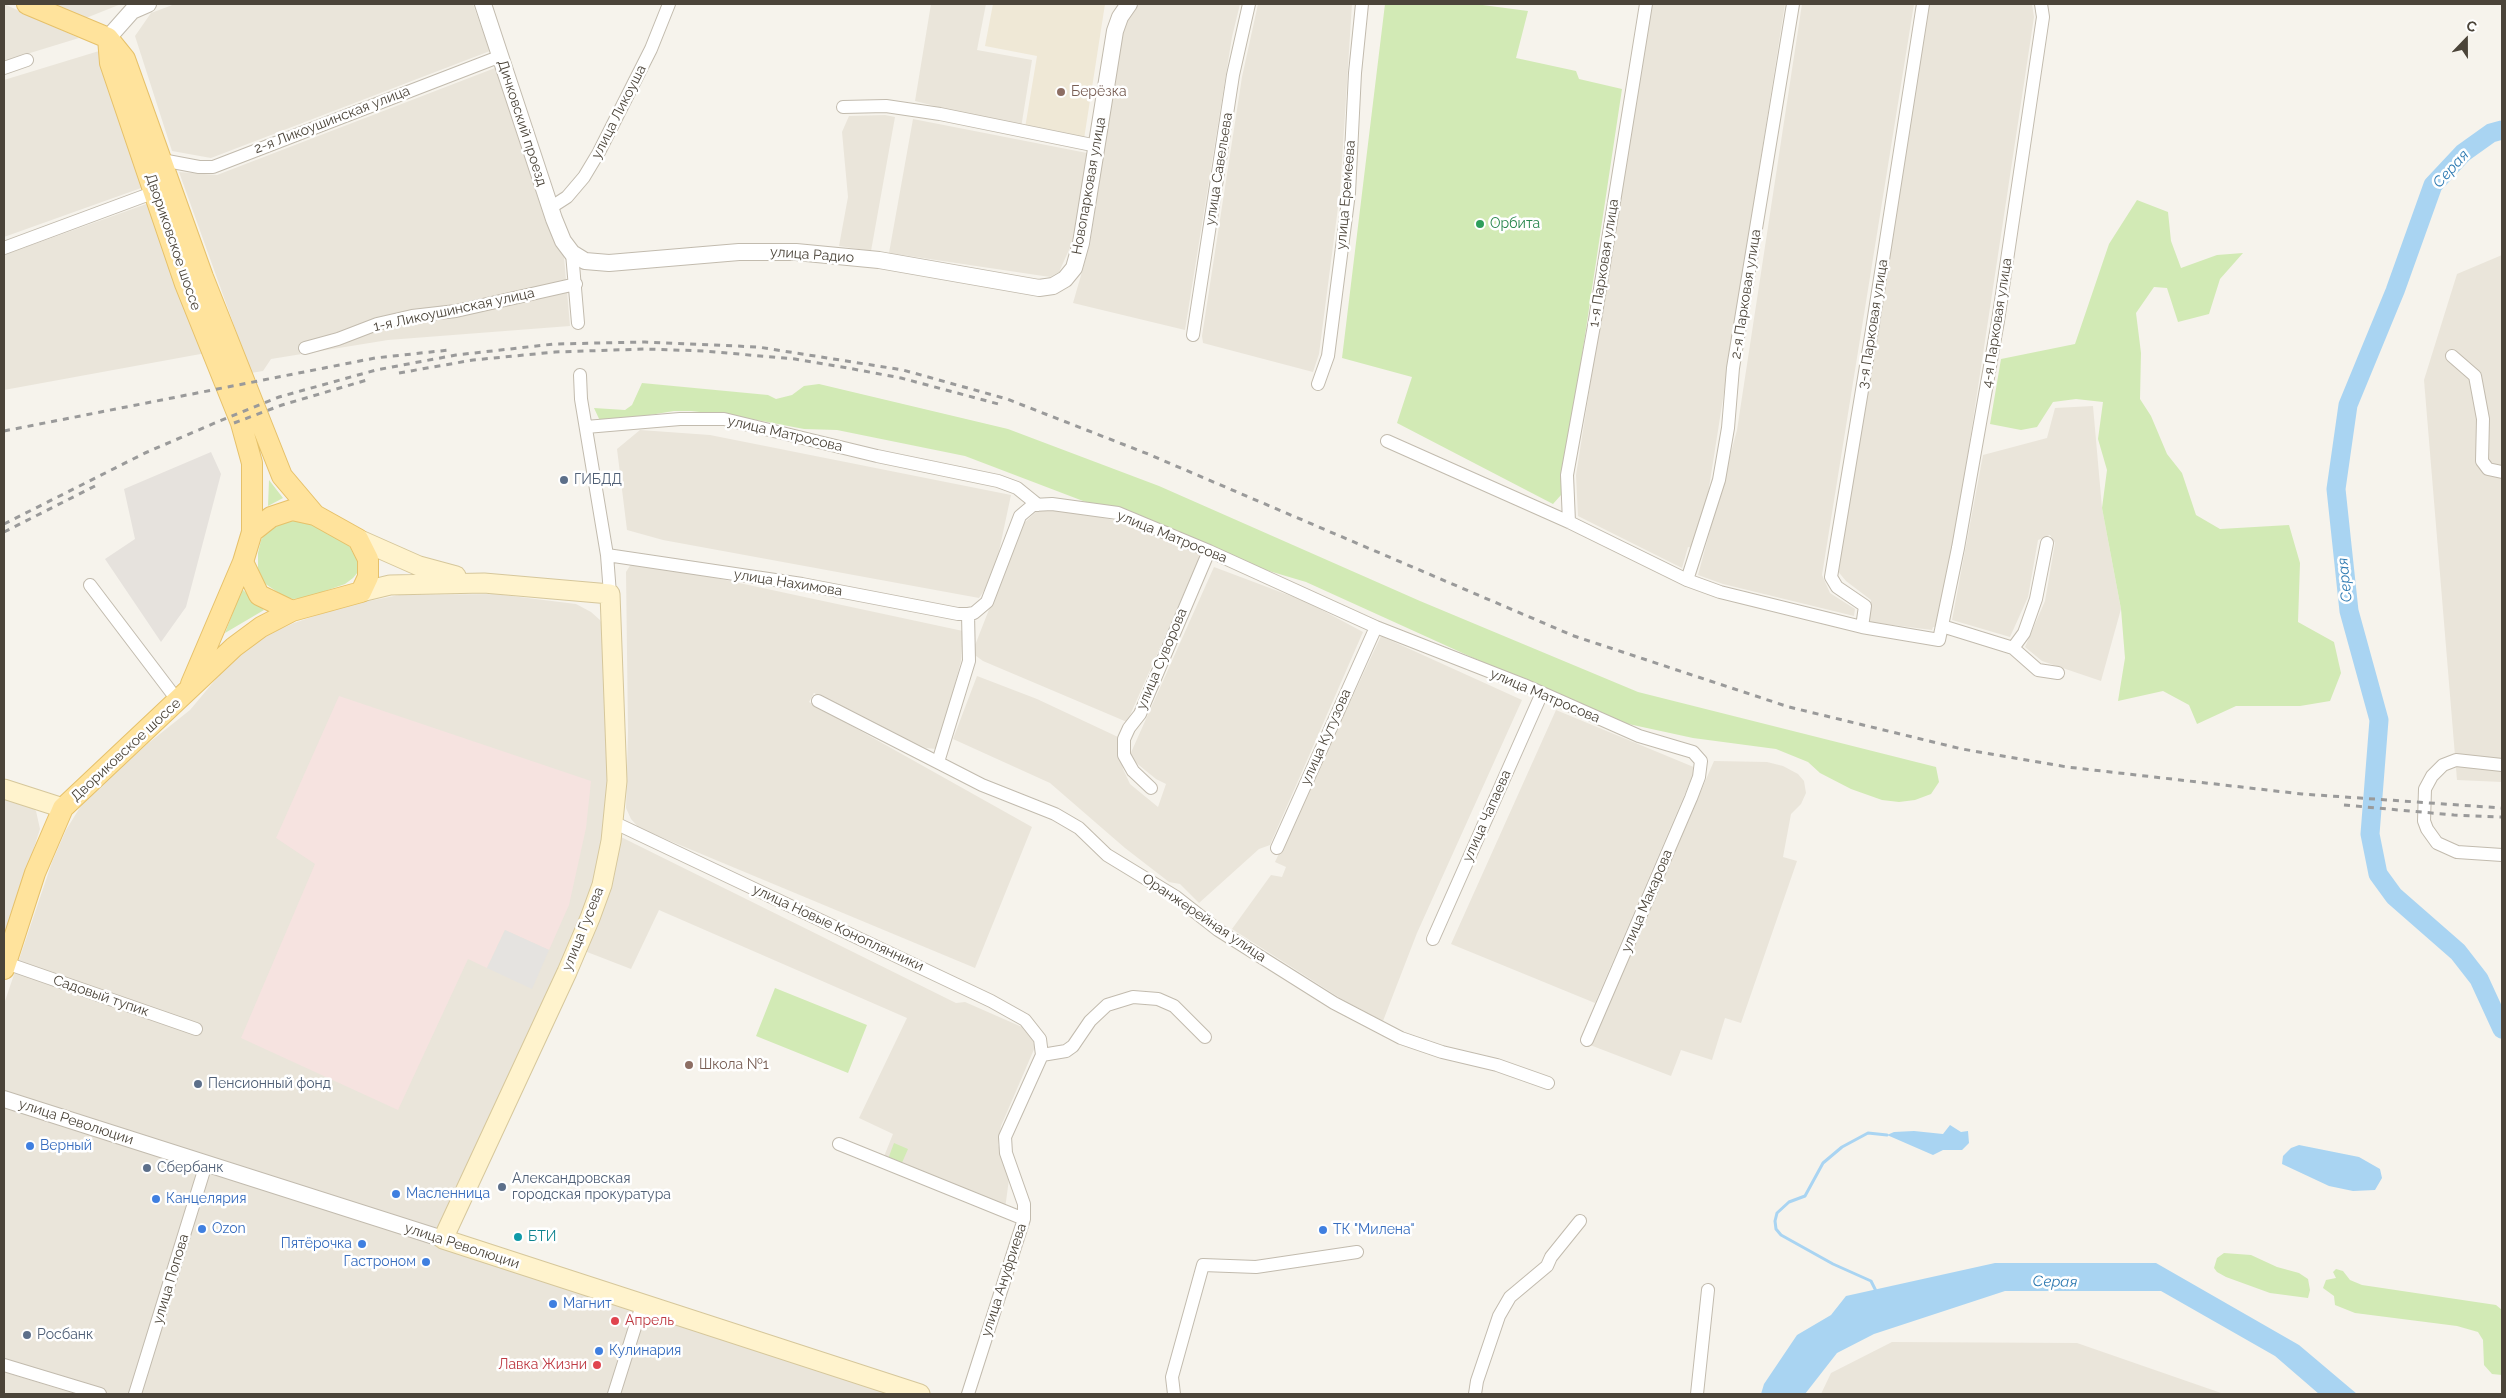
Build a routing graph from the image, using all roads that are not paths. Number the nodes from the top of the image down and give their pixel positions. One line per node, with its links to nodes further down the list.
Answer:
1 (27, 4): 12 (main road)
2 (148, 4): 12 (street)
3 (483, 4): 13 (street, Дичковский проезд)
4 (670, 4): 20 (street, улица Ликоуша)
5 (1129, 4): 17 (street, Новопарковая улица)
6 (1249, 4): 26 (street, улица Савельева)
7 (1362, 4): 30 (street, улица Еремеева)
8 (1646, 4): 36 (street, 1-я Парковая улица)
9 (1793, 4): 43 (street, 2-я Парковая улица)
10 (1923, 4): 52 (street, 3-я Парковая улица)
11 (2041, 4): 50 (street, 4-я Парковая улица)
12 (108, 38): 18 (main road); 19 (main road, Двориковское шоссе)
13 (501, 56): 18 (street, 2-я Ликоушинская улица); 20 (street, Дичковский проезд)
14 (27, 60): 15 (street)
15 (4, 68)
16 (843, 107): 17 (street)
17 (1097, 146): 23 (street, Новопарковая улица)
18 (162, 160): 35 (main road)
19 (155, 192): 22 (street); 37 (main road, Двориковское шоссе)
20 (550, 208): 21 (street, Дичковский проезд)
21 (568, 247): 23 (street, улица Радио); 24 (street)
22 (4, 248)
23 (1065, 279)
24 (576, 284): 25 (street); 27 (street, 1-я Ликоушинская улица)
25 (578, 323)
26 (1193, 335)
27 (305, 348)
28 (2452, 356): 33 (street)
29 (580, 375): 31 (street)
30 (1318, 384)
31 (586, 427): 34 (street, улица Матросова); 41 (street)
32 (1387, 441): 36 (street)
33 (2502, 472)
34 (1038, 505): 40 (street, улица Матросова); 49 (street)
35 (315, 515): 37 (main road); 38 (main road)
36 (1569, 522): 43 (street)
37 (252, 532): 42 (main road)
38 (358, 539): 44 (main road); 46 (main road)
39 (2046, 543): 53 (street)
40 (1209, 551): 51 (street, улица Матросова); 61 (street, улица Суворова)
41 (607, 555): 47 (street); 49 (street, улица Нахимова)
42 (243, 562): 48 (main road); 56 (main road)
43 (1687, 580): 52 (street)
44 (484, 583): 46 (main road); 47 (main road)
45 (90, 585): 56 (street)
46 (361, 592): 48 (main road)
47 (610, 594): 64 (main road, улица Гусева)
48 (292, 612): 56 (main road, Двориковское шоссе)
49 (968, 614): 59 (street)
50 (1942, 626): 52 (street, 4-я Парковая улица); 53 (street)
51 (1376, 627): 55 (street, улица Матросова); 65 (street, улица Кутузова)
52 (1862, 627)
53 (2013, 648): 54 (street)
54 (2058, 672)
55 (1542, 693): 58 (street, улица Матросова); 67 (street, улица Чапаева)
56 (183, 697): 63 (main road, Двориковское шоссе)
57 (818, 701): 59 (street, Оранжерейная улица)
58 (1701, 761): 71 (street, улица Макарова)
59 (938, 762): 73 (street, Оранжерейная улица)
60 (2502, 765): 66 (street)
61 (1151, 788)
62 (4, 789): 63 (main road)
63 (63, 808): 68 (main road)
64 (613, 822): 72 (street, улица Новые Коноплянники); 79 (main road, улица Гусева)
65 (1277, 848)
66 (2502, 855)
67 (1433, 939)
68 (5, 966): 69 (street, Садовый тупик)
69 (196, 1029)
70 (1205, 1037): 72 (street)
71 (1587, 1040)
72 (1042, 1055): 77 (street, улица Ануфриева)
73 (1548, 1083)
74 (4, 1099): 76 (street, улица Революции)
75 (839, 1144): 77 (street)
76 (206, 1164): 79 (street, улица Революции); 85 (street, улица Попова)
77 (1024, 1219): 88 (street, улица Ануфриева)
78 (1580, 1221): 90 (street)
79 (443, 1240): 82 (main road, улица Революции)
80 (1357, 1252): 89 (street)
81 (1708, 1290): 91 (street)
82 (642, 1305): 86 (street); 87 (main road, улица Революции)
83 (4, 1365): 84 (street)
84 (100, 1394)
85 (135, 1394)
86 (614, 1394)
87 (920, 1394)
88 (968, 1394)
89 (1174, 1394)
90 (1475, 1394)
91 (1698, 1394)

